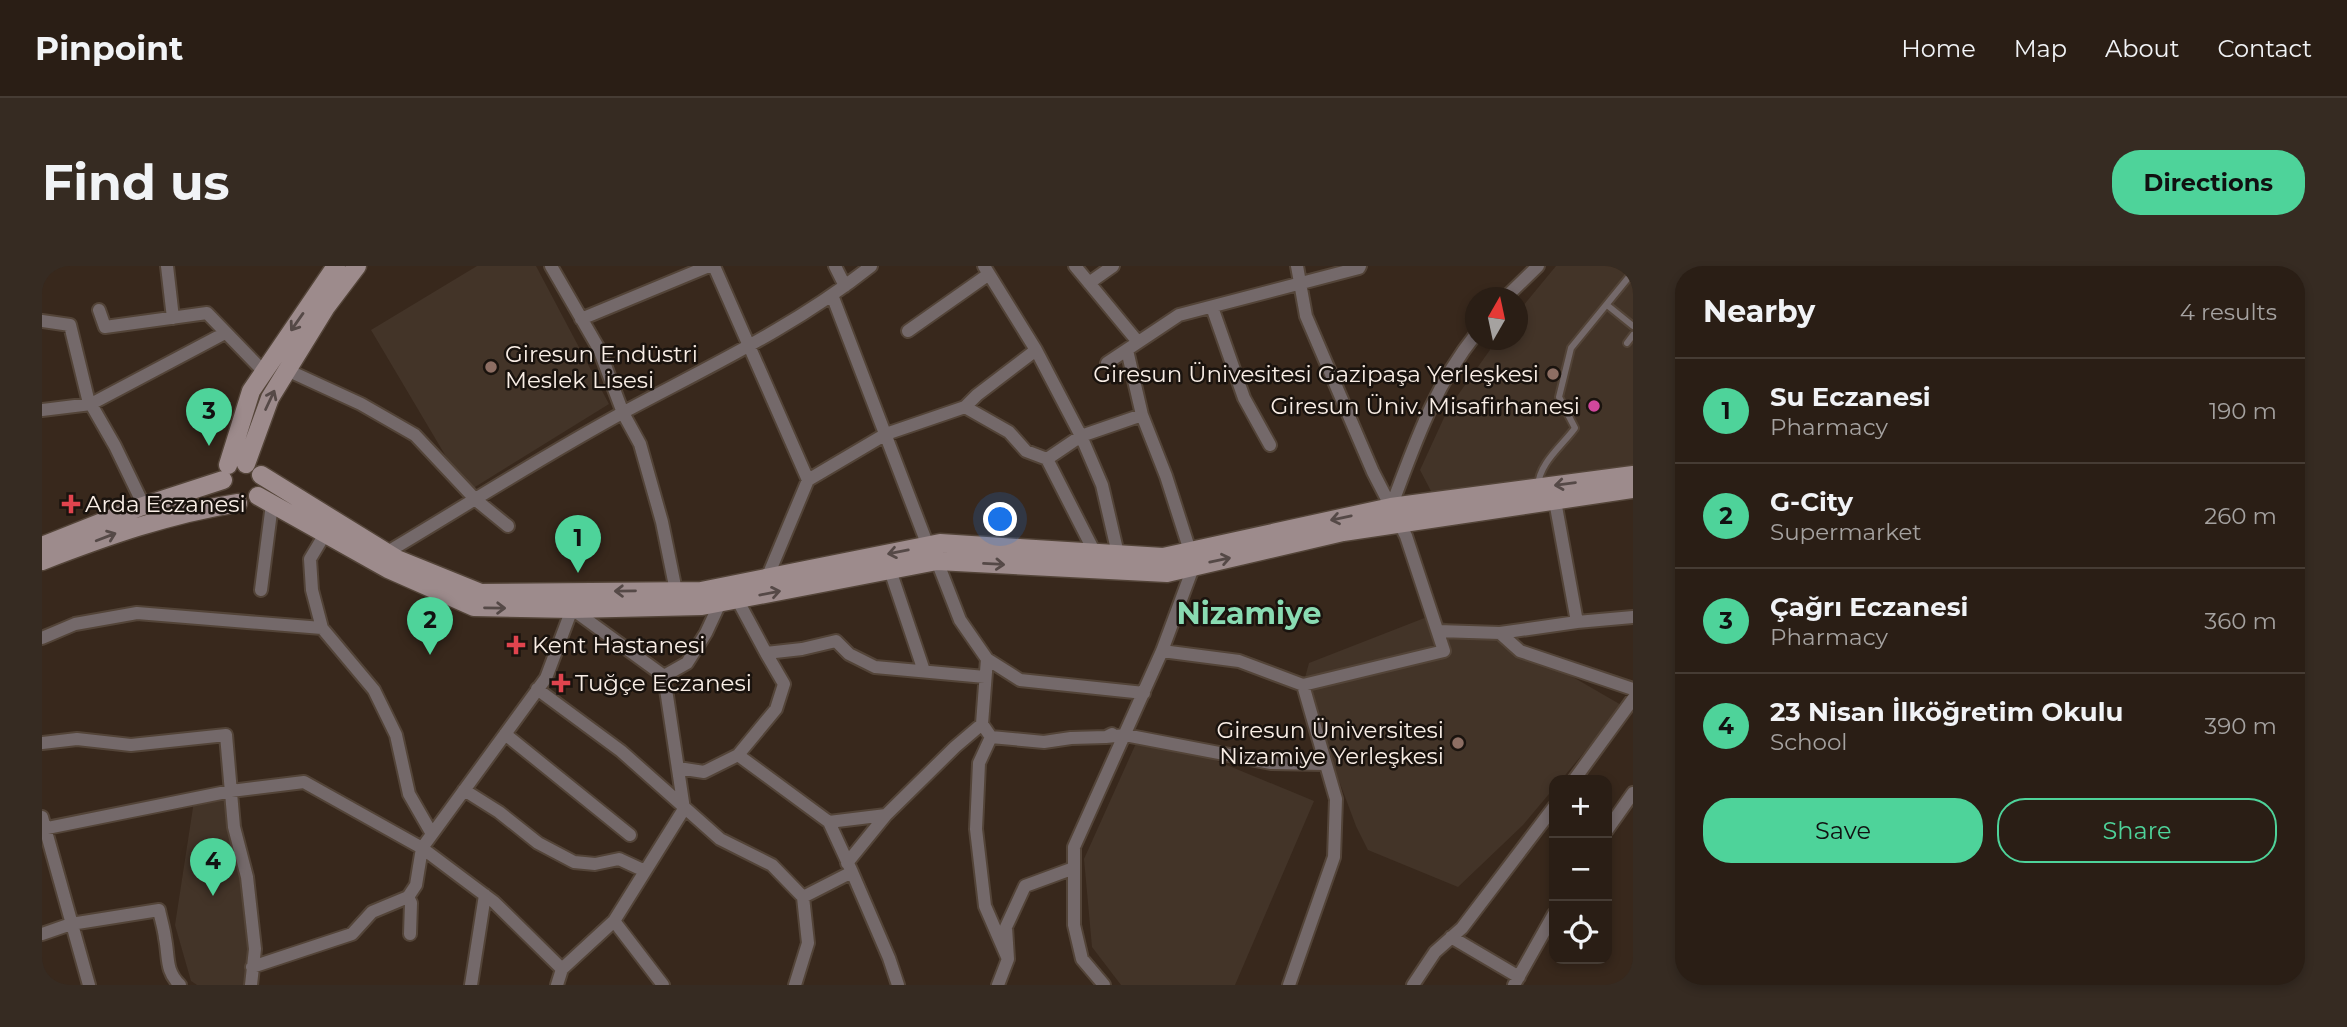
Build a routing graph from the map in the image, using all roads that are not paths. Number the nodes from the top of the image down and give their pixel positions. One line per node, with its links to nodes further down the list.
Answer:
1 (167, 266): 23 (street)
2 (337, 266): 38 (street, one-way to 38)
3 (357, 266): 37 (street)
4 (551, 266): 24 (street)
5 (711, 266): 24 (street); 32 (street)
6 (835, 266): 17 (street)
7 (871, 266): 17 (street)
8 (1075, 266): 15 (street)
9 (1113, 266): 15 (street)
10 (1297, 266): 16 (street)
11 (1360, 266): 16 (street)
12 (1538, 266): 18 (street)
13 (986, 270): 27 (street); 34 (street)
14 (1633, 272): 20 (lane)
15 (1089, 283): 30 (street)
16 (1300, 283): 21 (street); 59 (street)
17 (845, 286): 19 (street)
18 (1516, 287)
19 (832, 295): 32 (street); 44 (street)
20 (1607, 305): 26 (lane); 52 (lane)
21 (1212, 307): 30 (street); 46 (street)
22 (99, 310): 23 (street)
23 (173, 318): 28 (street)
24 (582, 319): 42 (street)
25 (42, 321): 39 (street)
26 (1633, 326)
27 (908, 331)
28 (225, 334): 38 (street); 39 (street)
29 (1633, 335): 31 (lane)
30 (1138, 342): 35 (street)
31 (1627, 343)
32 (748, 346): 42 (street); 51 (street)
33 (1465, 347): 59 (street)
34 (1036, 350): 40 (street); 45 (street)
35 (1127, 350): 36 (street); 43 (street)
36 (1107, 363)
37 (287, 370): 48 (street, one-way to 37); 55 (street)
38 (264, 372): 48 (street)
39 (90, 404): 41 (street); 58 (street)
40 (965, 407): 44 (street); 47 (street)
41 (42, 410)
42 (622, 413): 55 (street); 73 (street)
43 (1142, 415): 45 (street); 68 (street)
44 (886, 433): 51 (street); 65 (street)
45 (1081, 436): 47 (street); 67 (street)
46 (1270, 445)
47 (1046, 459): 66 (street)
48 (232, 470): 49 (street); 57 (street); 58 (street)
49 (261, 475): 54 (street); 62 (street)
50 (1633, 475): 52 (street, one-way to 52)
51 (808, 480): 71 (street)
52 (1538, 488): 59 (street)
53 (1633, 489): 56 (street)
54 (265, 500): 57 (street); 62 (street); 72 (street)
55 (476, 500): 61 (street); 64 (street)
56 (1555, 500): 60 (street); 77 (street)
57 (238, 503): 69 (street, one-way to 57)
58 (145, 506): 63 (street)
59 (1391, 507): 60 (street); 68 (street, one-way to 68)
60 (1400, 524): 68 (street, one-way to 60); 79 (street)
61 (508, 526)
62 (329, 527): 64 (street); 75 (street, one-way to 75); 78 (street)
63 (42, 546)
64 (386, 553): 73 (street, one-way to 64)
65 (932, 553): 66 (street); 68 (street, one-way to 68); 70 (street); 71 (street, one-way to 71); 84 (street)
66 (1095, 553): 67 (street)
67 (1118, 554): 68 (street)
68 (1192, 558): 82 (street)
69 (42, 561)
70 (890, 570): 74 (street, one-way to 70); 85 (street)
71 (766, 578): 73 (street)
72 (261, 590)
73 (676, 591)
74 (728, 601): 75 (street); 83 (street); 86 (street)
75 (572, 609): 86 (street); 90 (street)
76 (1633, 617): 77 (street)
77 (1577, 622): 80 (street)
78 (322, 628): 81 (street); 111 (street)
79 (1438, 631): 80 (street); 88 (street)
80 (1500, 633): 89 (street)
81 (42, 638)
82 (1162, 651): 88 (street); 91 (street)
83 (766, 653): 85 (street); 98 (street)
84 (987, 659): 87 (street); 91 (street)
85 (924, 671): 87 (street)
86 (664, 676): 100 (street)
87 (985, 677): 93 (street)
88 (1303, 685): 99 (street)
89 (1633, 689)
90 (537, 690): 95 (street); 105 (street)
91 (1144, 693): 94 (street)
92 (1633, 698): 101 (street)
93 (982, 724): 96 (street); 107 (street)
94 (1127, 729): 96 (street); 99 (street); 115 (street)
95 (505, 734): 102 (street); 112 (street)
96 (991, 737): 126 (street)
97 (42, 743): 103 (street)
98 (738, 755): 100 (street); 108 (street)
99 (1325, 764): 140 (street)
100 (678, 768): 105 (street)
101 (1578, 775)
102 (464, 790): 111 (street); 116 (street)
103 (231, 791): 110 (street); 113 (street); 127 (street)
104 (1633, 793): 109 (street)
105 (684, 808): 116 (street); 119 (street)
106 (1549, 814): 125 (street)
107 (886, 815): 108 (street); 114 (street)
108 (829, 822): 114 (street)
109 (1612, 824)
110 (43, 825): 122 (street)
111 (432, 834): 113 (street)
112 (630, 835)
113 (422, 848): 117 (street); 118 (street)
114 (849, 867): 119 (street); 137 (street)
115 (1074, 867): 126 (street); 139 (street)
116 (645, 871): 120 (street)
117 (485, 895): 128 (street); 133 (street)
118 (408, 897): 124 (street); 127 (street)
119 (803, 897): 136 (street)
120 (614, 921): 128 (street); 135 (street)
121 (1549, 923): 129 (street)
122 (72, 924): 123 (street); 130 (street); 131 (street)
123 (42, 934)
124 (410, 934)
125 (1451, 937): 129 (street); 141 (street)
126 (1008, 960): 138 (street)
127 (252, 967): 132 (street)
128 (562, 969): 134 (street)
129 (1517, 981)
130 (89, 985)
131 (180, 985)
132 (251, 985)
133 (471, 985)
134 (557, 985)
135 (663, 985)
136 (795, 985)
137 (898, 985)
138 (998, 985)
139 (1104, 985)
140 (1289, 985)
141 (1413, 985)

